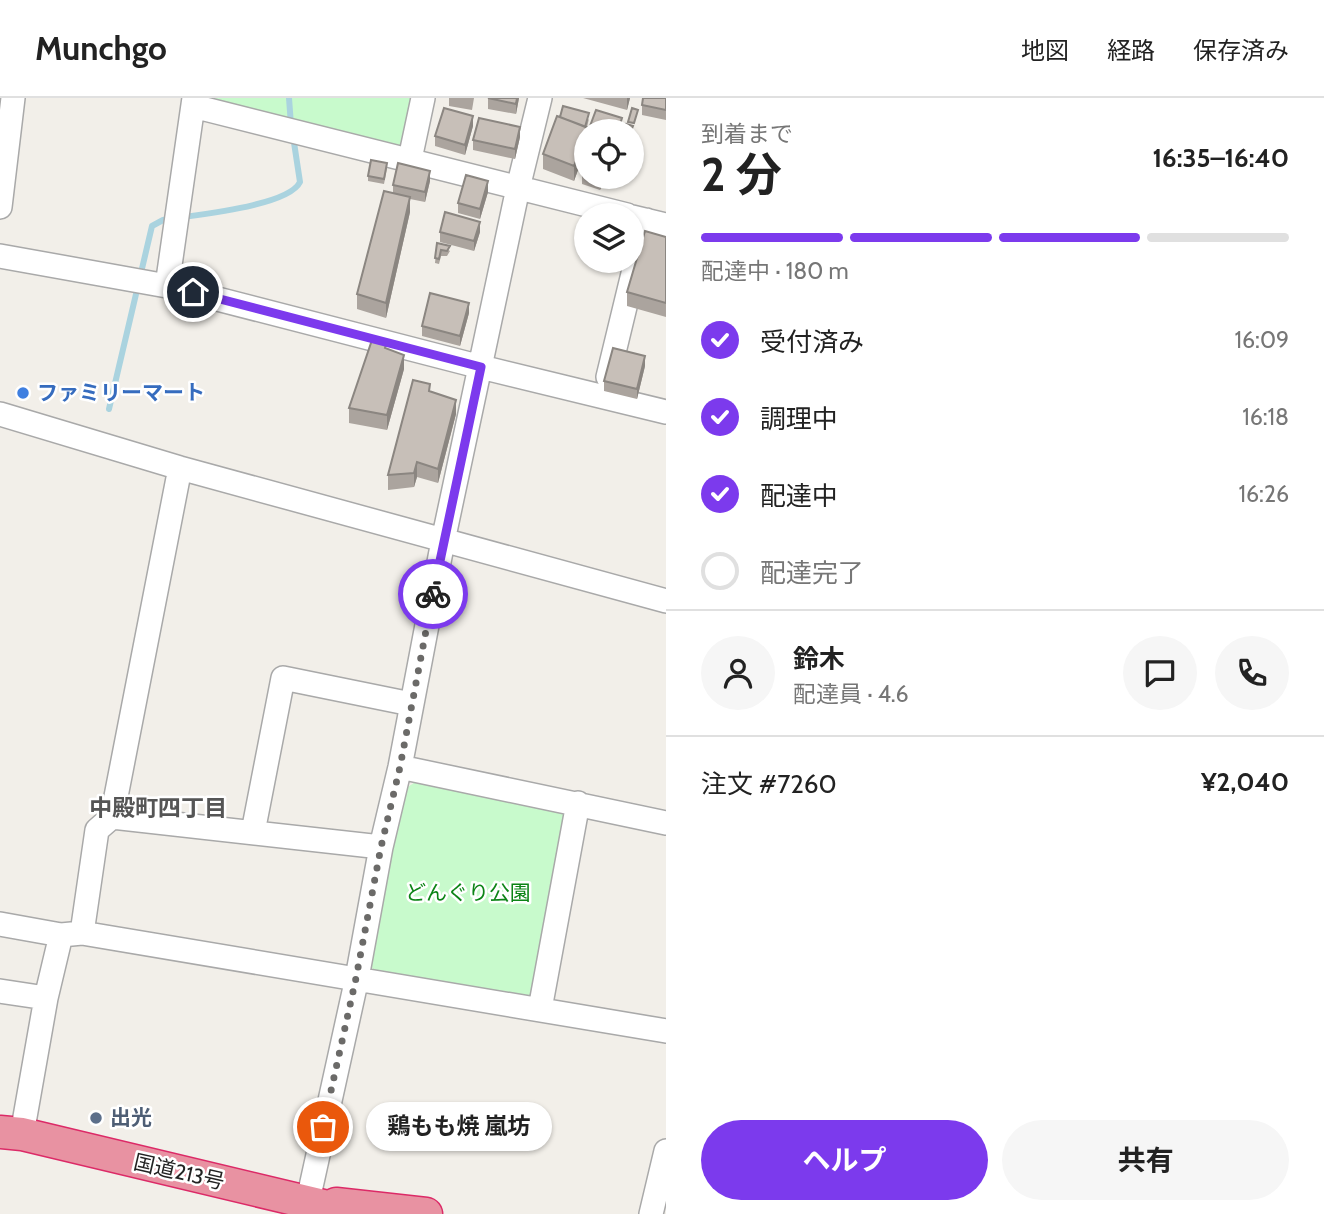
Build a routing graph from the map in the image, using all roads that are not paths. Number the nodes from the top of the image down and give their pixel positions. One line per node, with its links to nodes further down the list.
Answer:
1 (13, 98): 8 (street)
2 (423, 98): 5 (street)
3 (540, 98): 6 (street)
4 (194, 102): 5 (street); 11 (street)
5 (410, 159): 6 (street)
6 (518, 188): 7 (street); 12 (street)
7 (578, 203)
8 (0, 207)
9 (0, 256): 11 (street)
10 (631, 273): 13 (street)
11 (167, 286): 12 (street)
12 (481, 367): 13 (street); 17 (street)
13 (603, 396): 14 (street)
14 (666, 412)
15 (0, 414): 16 (street)
16 (180, 468): 17 (street); 22 (street)
17 (443, 541): 18 (street); 19 (street)
18 (666, 601)
19 (411, 704): 20 (street); 24 (street)
20 (400, 767): 21 (street); 25 (street)
21 (578, 803): 23 (street); 31 (street)
22 (112, 817): 24 (street); 27 (street)
23 (666, 823)
24 (253, 832): 25 (street)
25 (381, 847): 28 (street)
26 (0, 924): 27 (street)
27 (72, 934): 28 (street); 30 (street)
28 (356, 978): 31 (street); 35 (street)
29 (0, 991): 30 (street)
30 (46, 998): 33 (street)
31 (540, 1009): 32 (street)
32 (666, 1031)
33 (11, 1133): 35 (highway, 国道213号)
34 (666, 1151): 38 (street)
35 (306, 1208): 36 (highway, 国道213号); 37 (highway)
36 (357, 1214)
37 (426, 1214)
38 (651, 1214)

